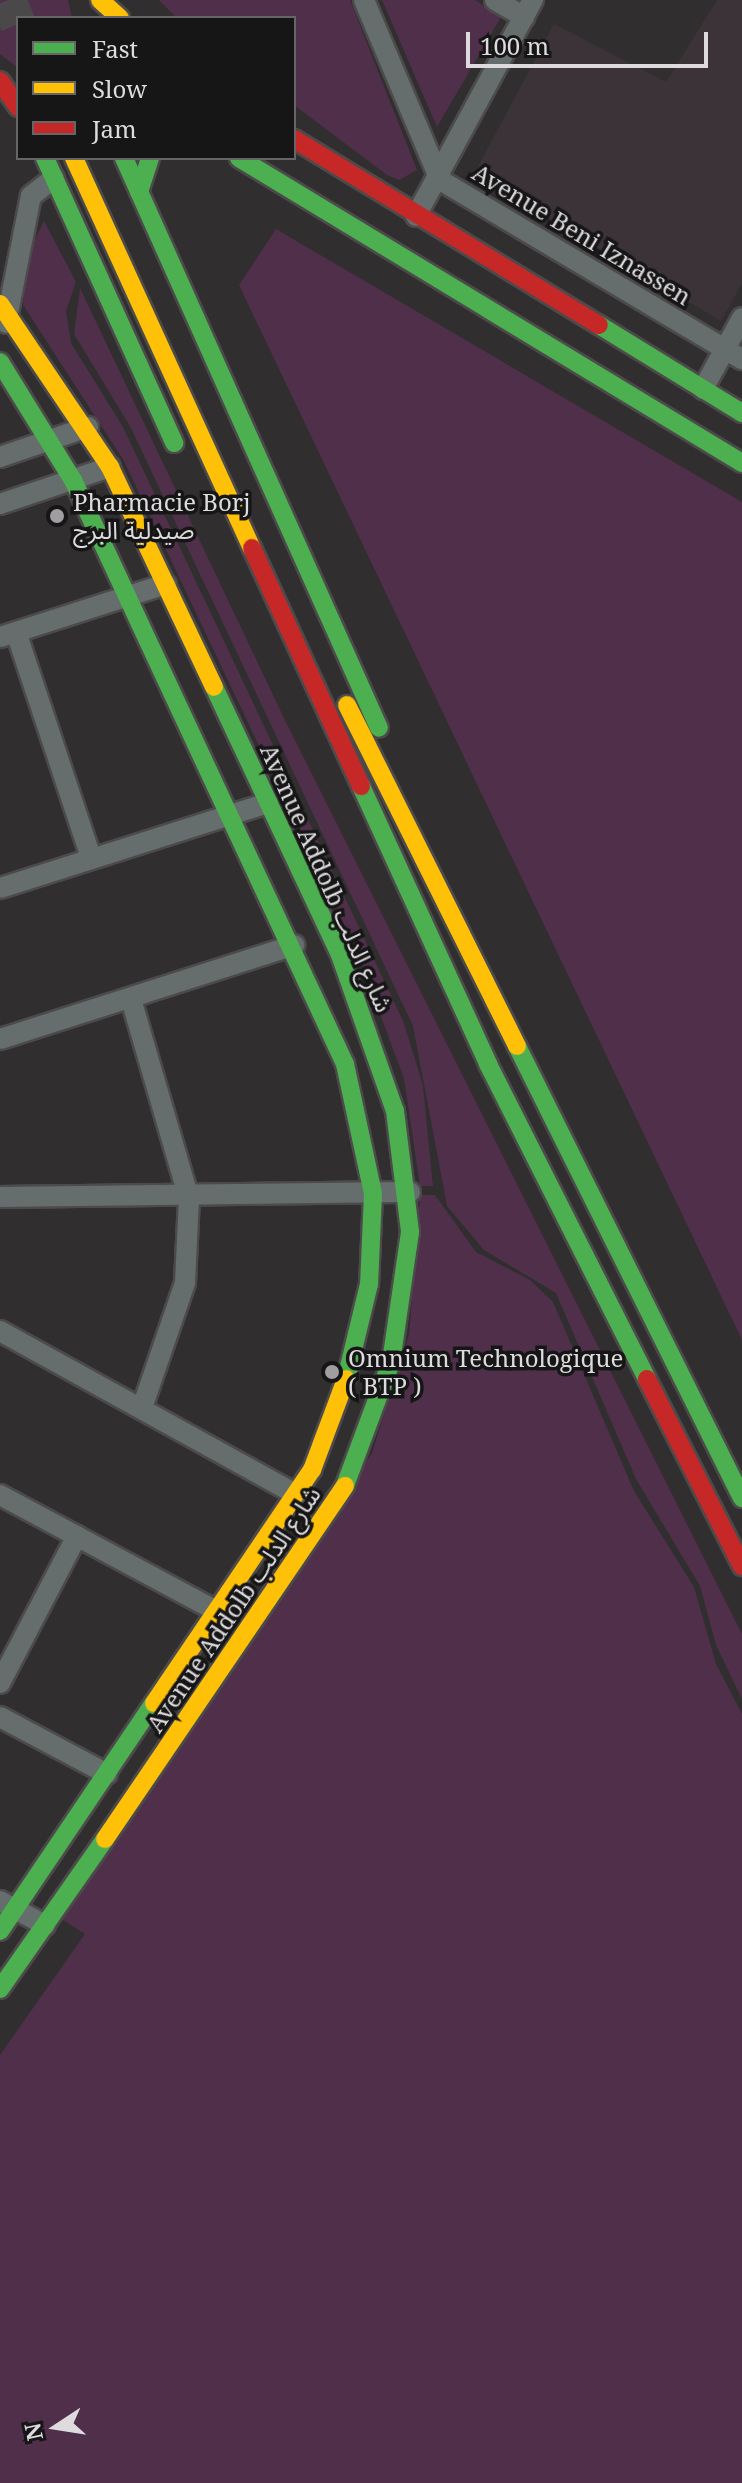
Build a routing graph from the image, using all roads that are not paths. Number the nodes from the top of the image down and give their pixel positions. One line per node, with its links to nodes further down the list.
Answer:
1 (100, 0): 5 (main road)
2 (364, 0): 16 (street, Avenue Beni Iznassen)
3 (495, 0): 4 (street)
4 (528, 8): 16 (street)
5 (118, 16)
6 (0, 80): 7 (main road)
7 (16, 104)
8 (296, 140): 18 (main road)
9 (46, 160): 15 (main road)
10 (75, 160): 42 (main road)
11 (98, 160): 41 (main road)
12 (125, 160): 17 (main road)
13 (149, 160): 17 (main road)
14 (242, 160): 28 (main road)
15 (54, 178): 19 (street); 30 (main road)
16 (440, 180): 18 (street); 21 (street, Avenue Beni Iznassen)
17 (139, 192): 41 (main road)
18 (416, 216): 23 (main road)
19 (4, 316): 25 (main road, Avenue Addolb شارع الدلب)
20 (742, 318): 21 (street)
21 (734, 353): 23 (street)
22 (0, 362): 26 (main road, Avenue Addolb شارع الدلب)
23 (703, 389): 24 (main road)
24 (742, 413)
25 (88, 427): 26 (street); 29 (main road, Avenue Addolb شارع الدلب)
26 (52, 440): 27 (street); 31 (main road, Avenue Addolb شارع الدلب)
27 (0, 457)
28 (742, 463)
29 (110, 467): 31 (street); 33 (main road, Avenue Addolb شارع الدلب)
30 (186, 470)
31 (73, 480): 32 (street); 34 (main road, Avenue Addolb شارع الدلب)
32 (0, 504)
33 (166, 584): 34 (street); 37 (main road, Avenue Addolb شارع الدلب)
34 (131, 597): 35 (street); 38 (main road, Avenue Addolb شارع الدلب)
35 (8, 635): 39 (street)
36 (319, 747): 42 (main road)
37 (268, 803): 38 (street); 46 (main road, Avenue Addolb شارع الدلب)
38 (233, 815): 39 (street); 43 (main road, Avenue Addolb شارع الدلب)
39 (91, 858): 40 (street)
40 (0, 888)
41 (456, 918): 54 (main road)
42 (423, 927): 56 (main road)
43 (294, 945): 44 (street); 47 (main road, Avenue Addolb شارع الدلب)
44 (131, 999): 45 (street); 49 (street)
45 (0, 1039)
46 (410, 1192): 47 (street); 62 (main road, Avenue Addolb شارع الدلب)
47 (373, 1194): 49 (street); 53 (main road, Avenue Addolb شارع الدلب)
48 (0, 1197): 49 (street)
49 (189, 1198): 51 (street)
50 (0, 1331): 51 (street)
51 (142, 1408): 53 (street)
52 (0, 1495): 55 (street)
53 (299, 1496): 57 (main road, Avenue Addolb شارع الدلب)
54 (742, 1498)
55 (77, 1536): 57 (street); 58 (street)
56 (742, 1566)
57 (216, 1611): 60 (main road, Avenue Addolb شارع الدلب)
58 (0, 1683)
59 (0, 1717): 60 (street)
60 (107, 1774): 61 (main road, Avenue Addolb شارع الدلب)
61 (8, 1905): 62 (street); 63 (main road, Avenue Addolb شارع الدلب)
62 (45, 1925): 64 (main road, Avenue Addolb شارع الدلب)
63 (0, 1931)
64 (0, 1989)

